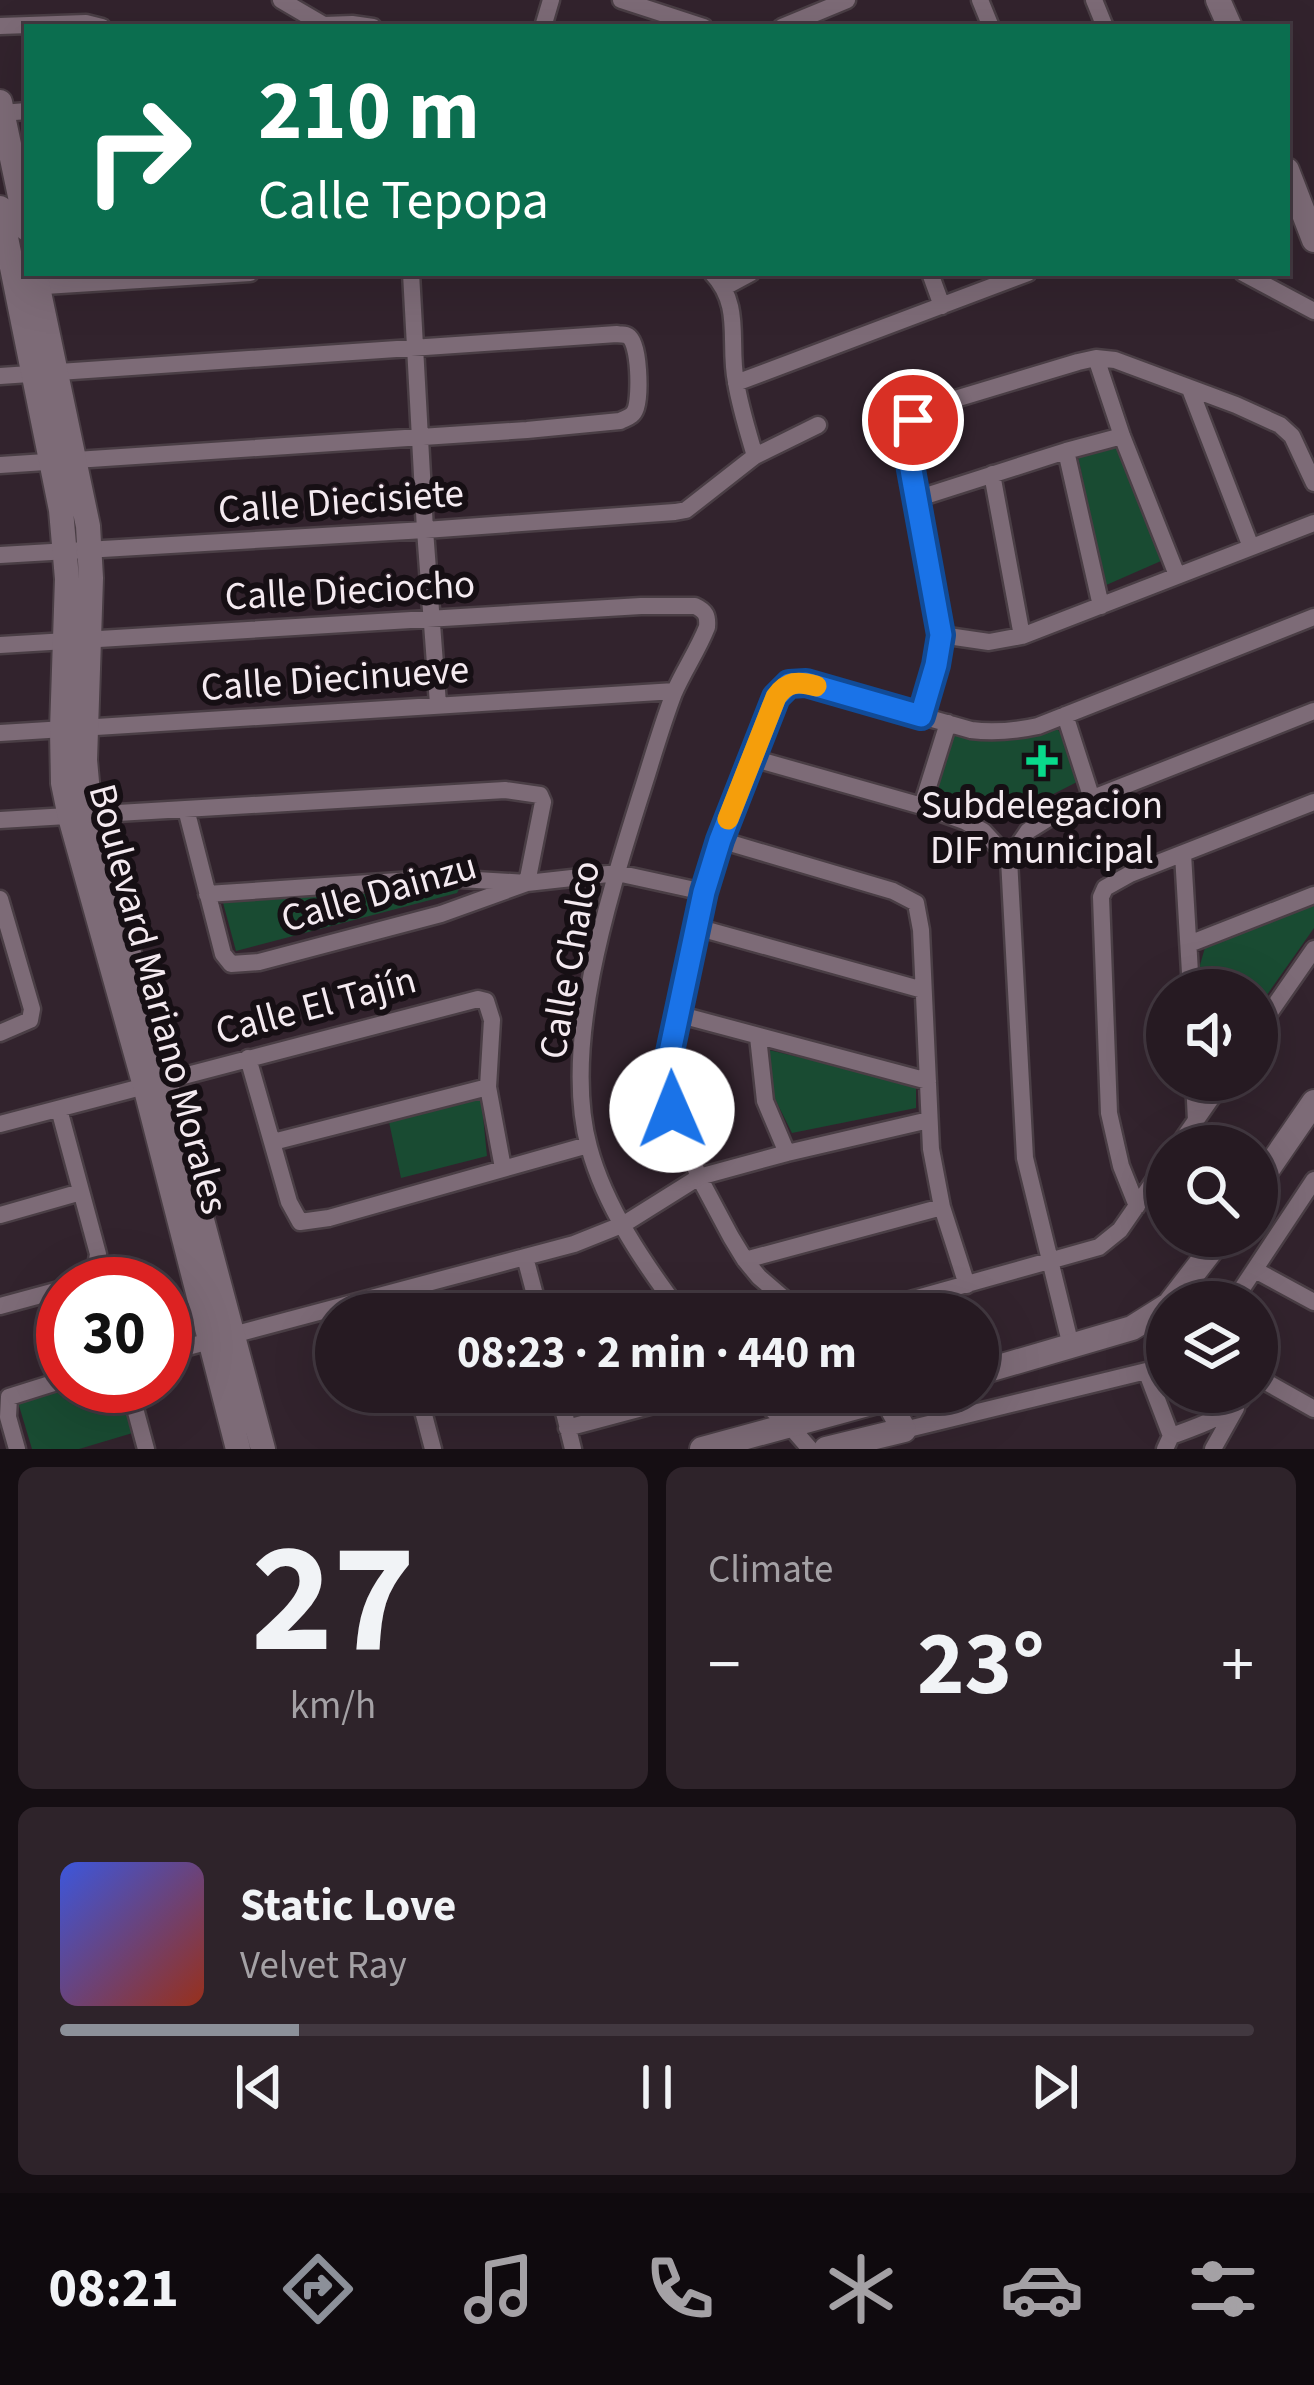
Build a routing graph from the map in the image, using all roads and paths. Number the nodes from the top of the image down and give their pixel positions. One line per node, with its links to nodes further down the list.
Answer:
1 (281, 0): 6 (street)
2 (621, 0): 7 (street)
3 (847, 0): 8 (street)
4 (43, 24): 5 (street)
5 (92, 24)
6 (323, 24)
7 (695, 24)
8 (789, 24)
9 (7, 120): 11 (street, Boulevard Mariano Morales)
10 (1290, 178): 12 (street)
11 (12, 202): 13 (street, Boulevard Mariano Morales)
12 (1314, 240)
13 (24, 258)
14 (176, 276): 20 (street)
15 (411, 276): 23 (street)
16 (931, 276): 21 (street)
17 (1020, 276): 21 (street)
18 (1249, 276): 22 (street)
19 (718, 280): 27 (street)
20 (29, 282): 25 (street, Boulevard Mariano Morales)
21 (942, 306): 27 (street)
22 (1314, 310)
23 (414, 348): 25 (street); 30 (street); 30 (street)
24 (1096, 358): 28 (street); 31 (street); 38 (street)
25 (44, 374): 26 (street); 34 (street, Boulevard Mariano Morales)
26 (0, 376)
27 (736, 383): 33 (street)
28 (1190, 389): 37 (street); 41 (street)
29 (818, 425): 33 (street)
30 (419, 436): 34 (street); 40 (street)
31 (1122, 436): 32 (street); 44 (street)
32 (1066, 451): 36 (street); 45 (street)
33 (755, 456): 40 (street, Calle Diecisiete)
34 (63, 460): 35 (street); 42 (street, Boulevard Mariano Morales)
35 (0, 465)
36 (992, 474): 38 (street); 50 (street)
37 (1314, 483)
38 (916, 499): 49 (street)
39 (1314, 523): 41 (street)
40 (425, 530): 42 (street, Calle Diecisiete); 48 (street)
41 (1251, 547): 44 (street)
42 (79, 550): 43 (street, Calle Diecisiete); 51 (street, Boulevard Mariano Morales)
43 (0, 555)
44 (1177, 575): 45 (street)
45 (1101, 606): 50 (street)
46 (703, 610): 48 (street, Calle Dieciocho); 53 (street, Calle Chalco)
47 (1314, 617): 57 (street)
48 (433, 620): 51 (street, Calle Dieciocho); 54 (street)
49 (941, 635): 50 (street); 56 (street)
50 (1022, 636)
51 (76, 641): 52 (street, Calle Dieciocho); 59 (street, Boulevard Mariano Morales)
52 (0, 646)
53 (675, 691): 54 (street, Calle Diecinueve); 71 (street, Calle Chalco)
54 (438, 704): 59 (street, Calle Diecinueve)
55 (1314, 711): 62 (street)
56 (921, 716): 58 (street); 61 (street)
57 (1065, 716): 58 (street); 62 (street)
58 (948, 723): 64 (street)
59 (73, 729): 60 (street, Calle Diecinueve); 66 (street, Boulevard Mariano Morales)
60 (0, 733)
61 (752, 758): 64 (street); 68 (street)
62 (1091, 796): 70 (street)
63 (1314, 802): 69 (street)
64 (922, 806): 70 (street)
65 (186, 809): 66 (street); 72 (street); 74 (street, Calle Dainzu)
66 (80, 816): 67 (street); 89 (street, Boulevard Mariano Morales)
67 (0, 820)
68 (720, 840): 73 (street); 82 (street)
69 (1183, 854): 79 (street); 108 (street)
70 (1009, 859): 116 (street)
71 (617, 873): 72 (street, Calle Dainzu); 73 (street, Calle Dainzu); 100 (street, Calle Chalco)
72 (527, 884): 74 (street); 74 (street, Calle Dainzu)
73 (704, 892): 77 (street)
74 (207, 894)
75 (1314, 895): 79 (street)
76 (0, 899): 78 (street)
77 (696, 927): 82 (street); 84 (street)
78 (6, 940): 85 (street)
79 (1190, 944): 81 (street)
80 (1314, 949): 83 (street)
81 (1191, 969)
82 (923, 990): 88 (street)
83 (1278, 1001)
84 (677, 1014): 86 (street); 104 (street)
85 (0, 1033)
86 (758, 1037): 88 (street); 101 (street)
87 (248, 1058): 89 (street, Calle El Tajín); 90 (street, Calle El Tajín); 99 (street)
88 (928, 1081): 95 (street)
89 (155, 1083): 94 (street, Calle El Tajín); 130 (street, Boulevard Mariano Morales)
90 (488, 1087): 99 (street); 103 (street, Calle El Tajín)
91 (1195, 1101): 96 (street)
92 (1210, 1101): 96 (street)
93 (1314, 1102): 102 (street)
94 (59, 1109): 97 (street, Calle El Tajín); 106 (street)
95 (928, 1120): 101 (street); 109 (street)
96 (1196, 1121): 98 (street)
97 (0, 1124)
98 (1193, 1125)
99 (273, 1142): 103 (street)
100 (588, 1145): 103 (street); 111 (street, Calle Chalco)
101 (787, 1153): 104 (street)
102 (1278, 1154)
103 (503, 1168)
104 (699, 1177): 111 (street); 115 (street)
105 (1311, 1190): 117 (street)
106 (81, 1192): 110 (street); 112 (street)
107 (1146, 1192): 108 (street)
108 (1137, 1205): 116 (street)
109 (942, 1208): 115 (street); 120 (street)
110 (0, 1215)
111 (623, 1224): 113 (street); 123 (street, Calle Chalco)
112 (98, 1257)
113 (525, 1257): 121 (street); 122 (street)
114 (1206, 1257): 118 (street)
115 (745, 1260): 124 (street)
116 (1052, 1261): 120 (street); 132 (street)
117 (1255, 1270): 119 (street); 127 (street)
118 (1187, 1281)
119 (1247, 1281)
120 (967, 1285): 125 (street)
121 (393, 1292): 130 (street)
122 (534, 1293)
123 (666, 1293)
124 (780, 1293)
125 (937, 1293)
126 (36, 1296): 128 (street)
127 (1314, 1302)
128 (0, 1306)
129 (1146, 1319): 132 (street)
130 (221, 1338): 131 (street); 154 (street, Boulevard Mariano Morales); 155 (street, Boulevard Mariano Morales)
131 (192, 1346)
132 (1071, 1346): 133 (street)
133 (999, 1367)
134 (1146, 1373): 150 (street)
135 (36, 1388): 152 (street)
136 (1278, 1389): 137 (street)
137 (1314, 1409)
138 (136, 1413): 153 (street)
139 (424, 1413): 156 (street)
140 (564, 1413): 149 (street)
141 (623, 1413): 149 (street)
142 (776, 1413): 148 (street)
143 (832, 1413): 148 (street)
144 (899, 1413): 150 (street)
145 (1159, 1413): 151 (street)
146 (1221, 1413): 151 (street)
147 (1234, 1413): 161 (street)
148 (790, 1426): 158 (street); 159 (street)
149 (567, 1428): 157 (street)
150 (904, 1430): 160 (street)
151 (1168, 1442)
152 (17, 1449)
153 (145, 1449)
154 (238, 1449)
155 (262, 1449)
156 (433, 1449)
157 (573, 1449)
158 (702, 1449)
159 (810, 1449)
160 (826, 1449)
161 (1213, 1449)

